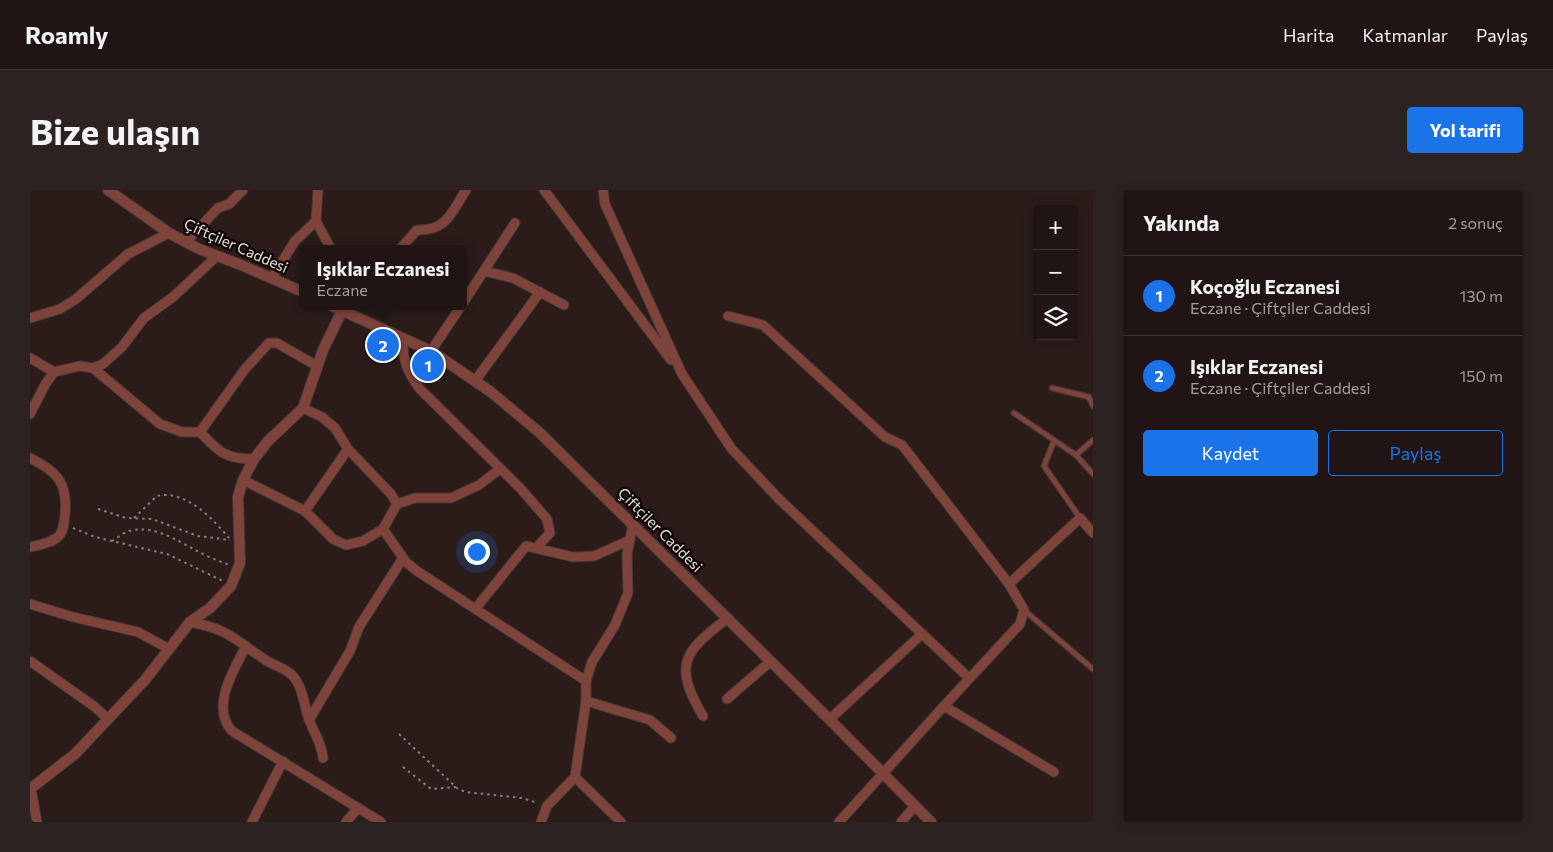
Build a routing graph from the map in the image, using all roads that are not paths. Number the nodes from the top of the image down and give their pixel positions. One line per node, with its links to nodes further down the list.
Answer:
1 (110, 190): 9 (street, Çiftçiler Caddesi)
2 (243, 190): 10 (street)
3 (318, 190): 7 (street)
4 (466, 190): 12 (street)
5 (544, 190): 31 (street)
6 (603, 190): 31 (street)
7 (316, 221): 11 (street); 15 (street)
8 (515, 223): 14 (street)
9 (170, 233): 10 (street, Çiftçiler Caddesi); 24 (street)
10 (186, 242): 13 (street, Çiftçiler Caddesi)
11 (329, 245)
12 (404, 245)
13 (217, 256): 15 (street, Çiftçiler Caddesi); 29 (street)
14 (484, 271): 17 (street); 18 (street)
15 (272, 278): 16 (street, Çiftçiler Caddesi)
16 (299, 290)
17 (540, 292): 19 (street); 32 (street)
18 (467, 297)
19 (564, 305)
20 (339, 310): 28 (street)
21 (344, 310): 25 (street, Çiftçiler Caddesi)
22 (458, 310): 26 (street)
23 (728, 316): 58 (street)
24 (30, 318)
25 (403, 338): 26 (street, Çiftçiler Caddesi); 45 (street)
26 (431, 351): 32 (street, Çiftçiler Caddesi)
27 (30, 358): 30 (street)
28 (317, 366): 35 (street); 38 (street)
29 (93, 368): 30 (street); 38 (street)
30 (54, 372): 37 (street)
31 (682, 374): 64 (street)
32 (476, 381): 51 (street, Çiftçiler Caddesi)
33 (1052, 388): 34 (lane)
34 (1093, 406)
35 (303, 408): 41 (street); 44 (street)
36 (1014, 413): 40 (lane)
37 (30, 414)
38 (200, 432): 44 (street)
39 (1093, 440): 42 (lane)
40 (1054, 441): 42 (lane); 50 (lane)
41 (348, 449): 48 (street); 49 (street)
42 (1076, 455): 46 (lane)
43 (30, 458): 55 (street)
44 (254, 459): 47 (street)
45 (500, 469): 48 (street); 56 (street)
46 (1093, 474)
47 (243, 480): 49 (street); 63 (street)
48 (397, 504): 52 (street)
49 (305, 511): 52 (street)
50 (1080, 518): 53 (street); 58 (street)
51 (633, 524): 54 (street); 62 (street, Çiftçiler Caddesi)
52 (383, 529): 57 (street)
53 (1093, 533)
54 (630, 540): 56 (street); 71 (street)
55 (30, 547)
56 (538, 547): 60 (street)
57 (403, 558): 60 (street); 77 (street)
58 (1009, 584): 61 (street)
59 (30, 604): 66 (street)
60 (476, 608): 71 (street)
61 (1024, 610): 69 (lane); 70 (street)
62 (728, 618): 68 (street, Çiftçiler Caddesi); 75 (street)
63 (190, 622): 65 (street); 66 (street)
64 (922, 634): 70 (street); 78 (street)
65 (246, 646): 77 (street); 81 (street)
66 (169, 649): 76 (street)
67 (30, 661): 76 (street)
68 (771, 661): 72 (street); 78 (street, Çiftçiler Caddesi)
69 (1093, 669)
70 (969, 678): 74 (street)
71 (586, 681): 73 (street)
72 (727, 699)
73 (586, 701): 79 (street); 84 (street)
74 (944, 706): 82 (street); 83 (street)
75 (703, 716)
76 (108, 720): 85 (street)
77 (309, 720): 80 (street)
78 (830, 720): 83 (street, Çiftçiler Caddesi)
79 (671, 738)
80 (323, 758)
81 (283, 761): 87 (street); 89 (street)
82 (1054, 772)
83 (882, 773): 86 (street, Çiftçiler Caddesi); 94 (street)
84 (575, 776): 92 (street); 93 (street)
85 (30, 789): 88 (street)
86 (915, 806): 95 (street); 96 (street, Çiftçiler Caddesi)
87 (358, 808): 90 (street); 91 (street)
88 (37, 822)
89 (252, 822)
90 (346, 822)
91 (381, 822)
92 (540, 822)
93 (621, 822)
94 (839, 822)
95 (901, 822)
96 (931, 822)

